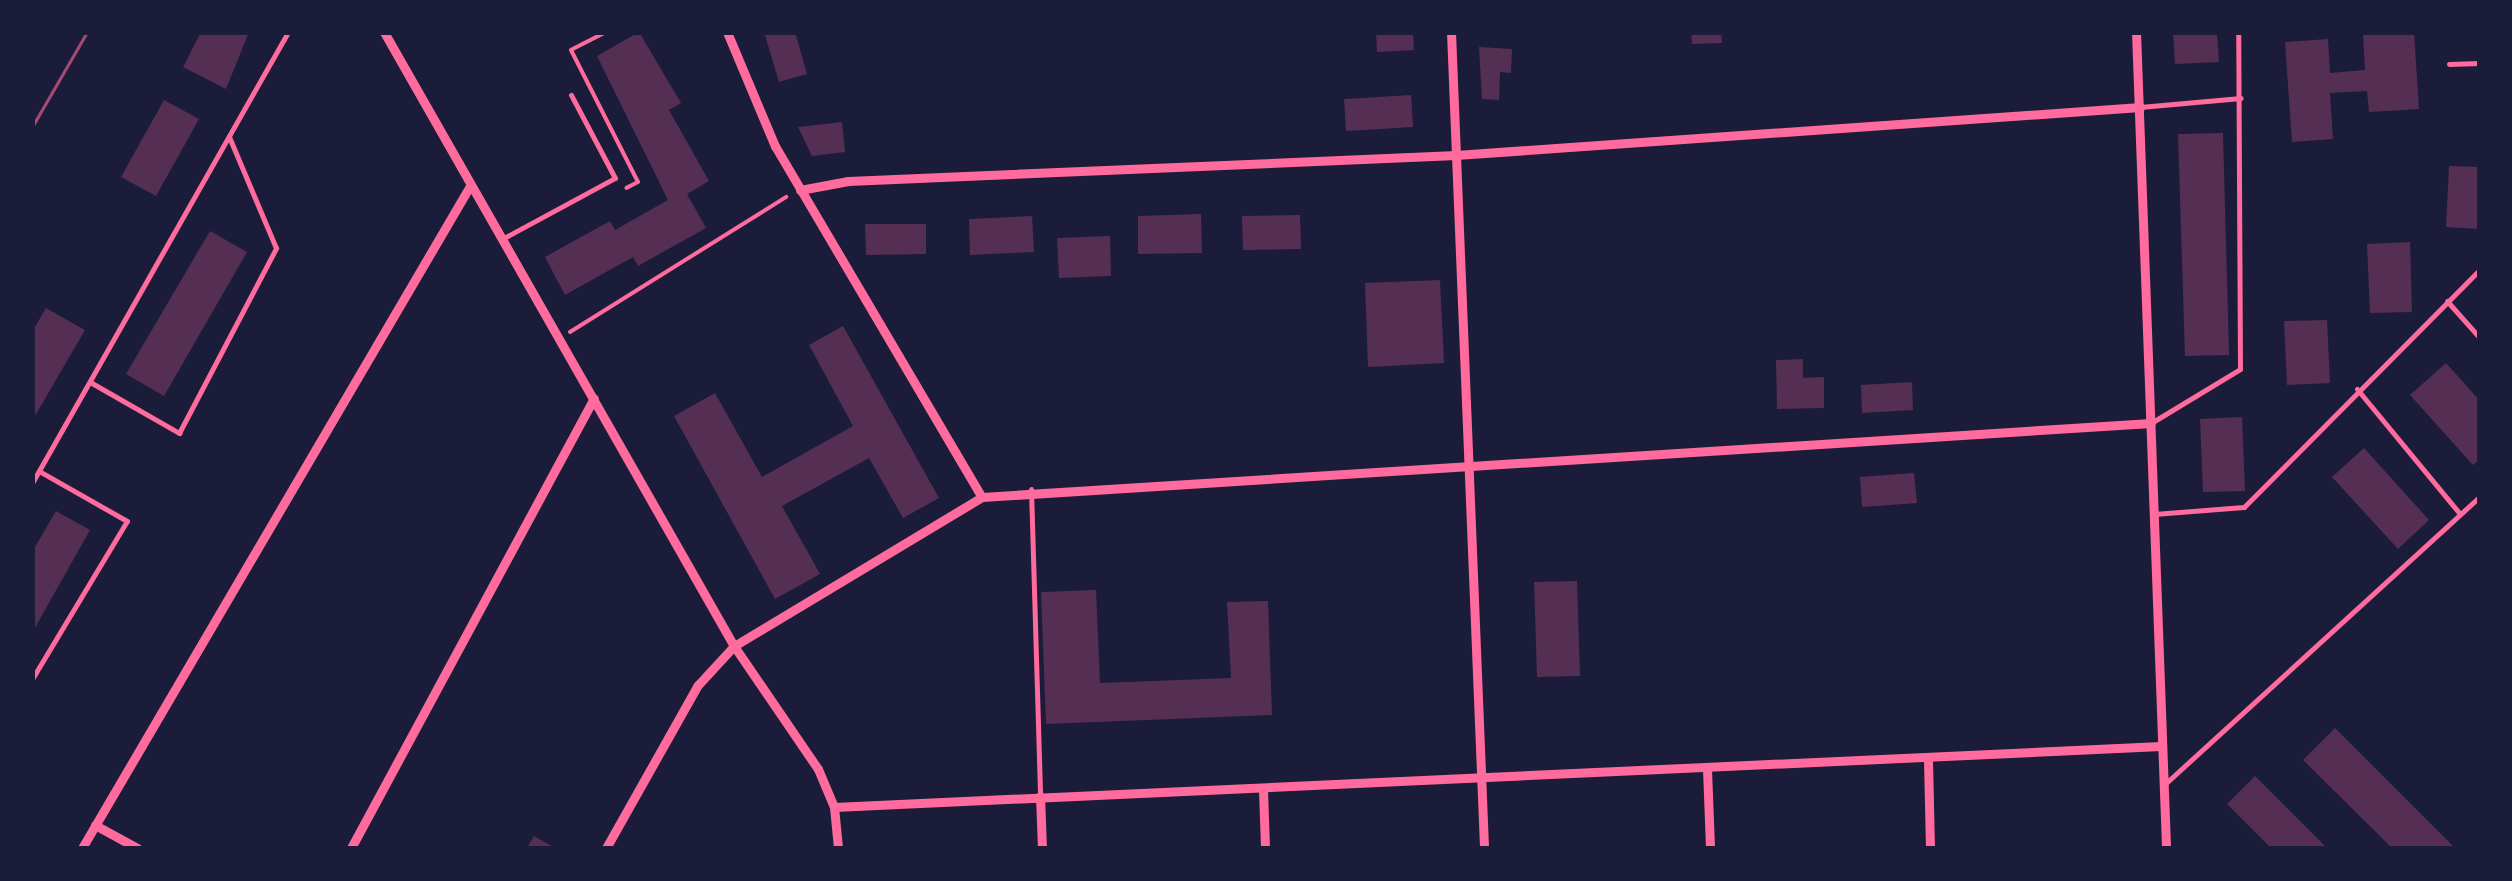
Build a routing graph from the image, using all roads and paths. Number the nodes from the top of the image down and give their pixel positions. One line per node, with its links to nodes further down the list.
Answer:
1 (288, 32): 12 (lane)
2 (384, 32): 14 (street)
3 (727, 32): 15 (street)
4 (1452, 32): 13 (street)
5 (2136, 32): 11 (street)
6 (2238, 32): 10 (lane)
7 (2480, 63): 8 (lane)
8 (2449, 64)
9 (571, 95): 16 (lane)
10 (2242, 98): 11 (lane); 24 (lane)
11 (2140, 107): 13 (street); 24 (street)
12 (229, 137): 21 (lane); 21 (lane)
13 (1456, 155): 15 (street); 25 (street)
14 (470, 186): 16 (street); 43 (street)
15 (800, 190): 20 (path); 30 (street)
16 (502, 239): 20 (street)
17 (2480, 269): 18 (lane)
18 (2447, 300): 19 (lane); 22 (lane)
19 (2480, 338)
20 (558, 340): 23 (street)
21 (90, 382): 26 (lane)
22 (2357, 389): 31 (lane); 32 (lane)
23 (594, 398): 33 (street); 46 (street)
24 (2150, 422): 25 (street); 31 (street)
25 (1468, 464): 28 (street); 38 (street)
26 (39, 471): 27 (lane); 34 (lane)
27 (32, 482)
28 (1031, 489): 30 (street); 41 (lane)
29 (2480, 496): 32 (lane)
30 (982, 497): 33 (street)
31 (2154, 514): 35 (street)
32 (2460, 514): 39 (lane)
33 (734, 646): 42 (street); 47 (street)
34 (32, 679)
35 (2162, 746): 36 (street); 39 (street)
36 (1928, 760): 37 (street); 53 (street)
37 (1707, 769): 38 (street); 52 (street)
38 (1482, 780): 40 (street); 51 (street)
39 (2163, 785): 54 (street)
40 (1263, 790): 41 (street); 50 (street)
41 (1040, 796): 42 (street); 49 (street)
42 (834, 807): 48 (street)
43 (96, 825): 44 (street); 45 (street)
44 (82, 848)
45 (137, 848)
46 (351, 848)
47 (606, 848)
48 (838, 848)
49 (1042, 848)
50 (1265, 848)
51 (1484, 848)
52 (1710, 848)
53 (1930, 848)
54 (2166, 848)

